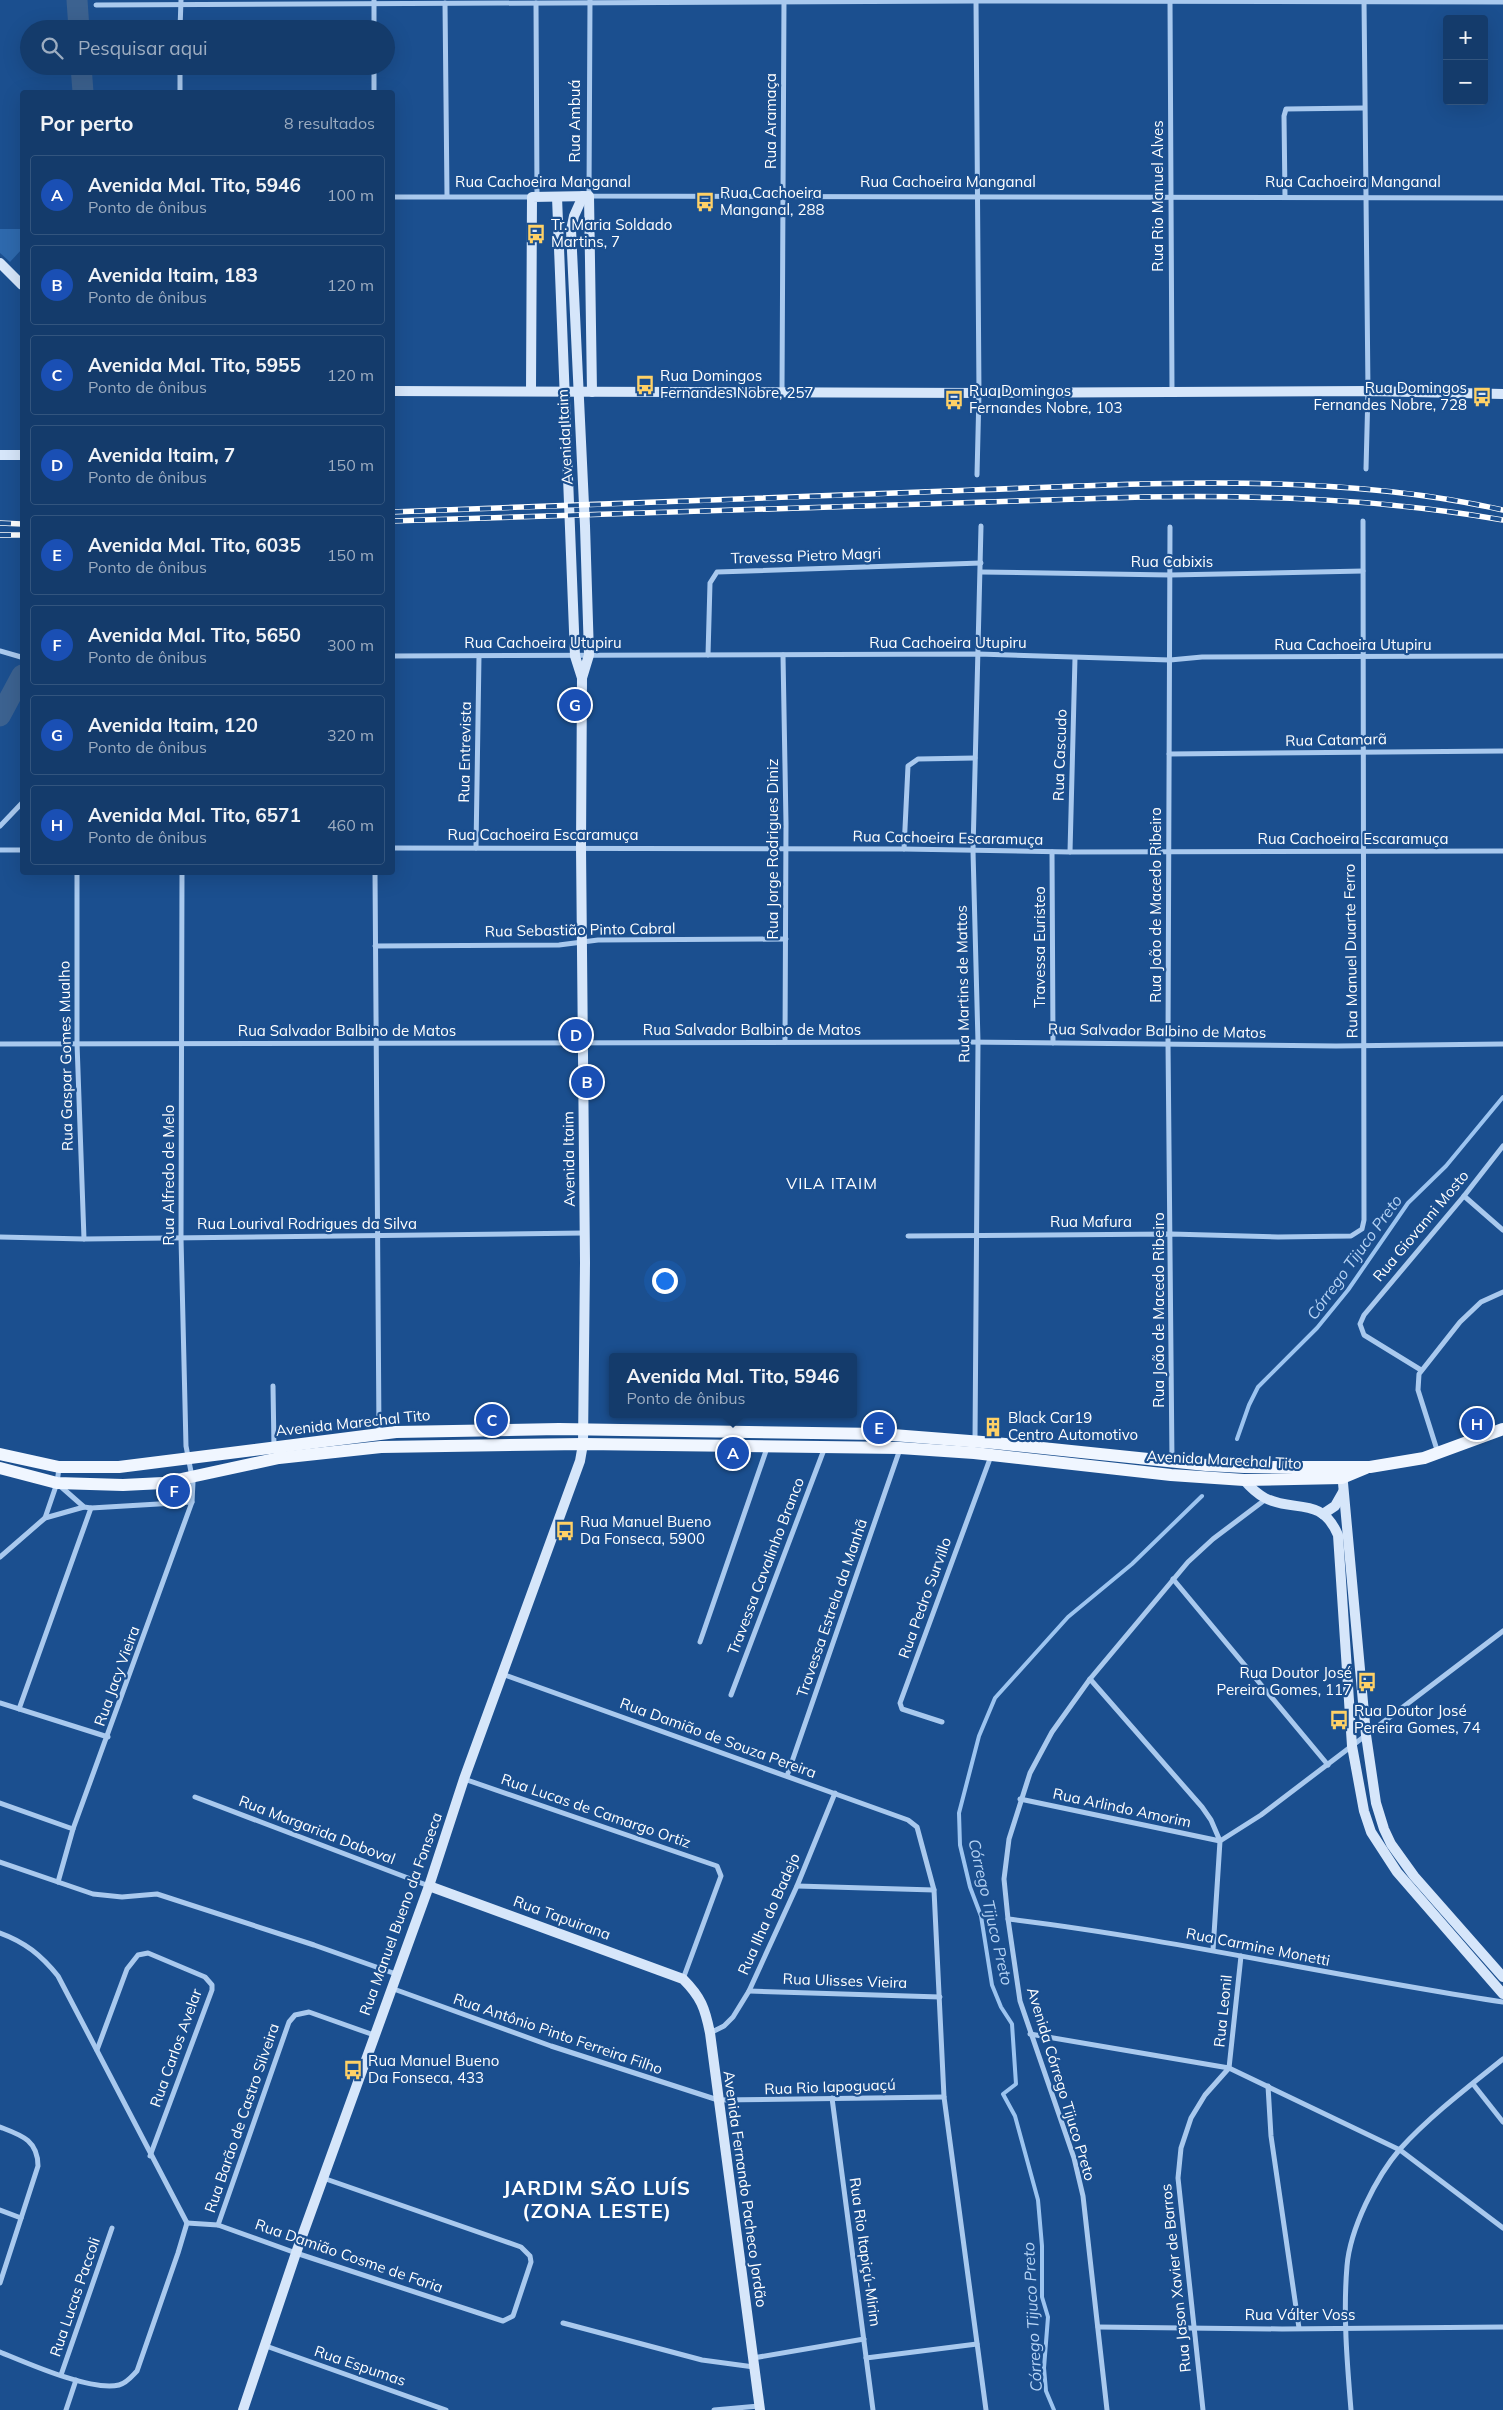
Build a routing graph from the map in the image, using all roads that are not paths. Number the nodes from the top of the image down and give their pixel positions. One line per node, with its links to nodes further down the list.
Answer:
1 (374, 1): 6 (street); 9 (street); 13 (street)
2 (784, 1): 3 (street); 7 (street); 25 (street, Rua Aramaça)
3 (976, 1): 4 (street); 23 (street)
4 (1170, 1): 5 (street); 26 (street, Rua Rio Manuel Alves)
5 (1364, 1): 8 (street); 18 (street)
6 (180, 2): 11 (street); 12 (street)
7 (590, 2): 10 (street); 22 (street, Rua Ambuá)
8 (1503, 2)
9 (445, 3): 10 (street); 19 (street)
10 (536, 3): 20 (street)
11 (96, 5)
12 (180, 20)
13 (374, 20)
14 (180, 75): 16 (street)
15 (374, 75): 17 (street)
16 (180, 90)
17 (374, 90)
18 (1364, 108): 27 (street); 28 (street)
19 (447, 196): 20 (street, Rua Cachoeira Manganal); 24 (street, Rua Cachoeira Manganal)
20 (534, 196): 21 (street, Rua Cachoeira Manganal); 33 (street)
21 (557, 196): 22 (street, Rua Cachoeira Manganal); 58 (street, Avenida Itaim)
22 (586, 196): 25 (street, Rua Cachoeira Manganal); 36 (street, Rua Ambuá); 59 (street, Avenida Itaim)
23 (976, 196): 25 (street, Rua Cachoeira Manganal); 26 (street, Rua Cachoeira Manganal); 38 (street)
24 (395, 197)
25 (784, 197): 37 (street, Rua Aramaça)
26 (1171, 197): 27 (street, Rua Cachoeira Manganal); 34 (street, Rua Rio Manuel Alves)
27 (1285, 197): 28 (street, Rua Cachoeira Manganal)
28 (1365, 197): 29 (street, Rua Cachoeira Manganal); 35 (street)
29 (1503, 198)
30 (0, 263): 31 (street)
31 (20, 283)
32 (395, 391): 33 (street)
33 (531, 391): 36 (street)
34 (1172, 391): 35 (street); 38 (street)
35 (1368, 391): 39 (street); 42 (street)
36 (592, 392): 37 (street)
37 (782, 392): 38 (street)
38 (979, 393): 43 (street)
39 (1503, 394)
40 (0, 455): 41 (street)
41 (20, 455)
42 (1366, 469)
43 (977, 474)
44 (1363, 521): 48 (street, Rua Manuel Duarte Ferro)
45 (982, 526): 47 (street, Rua Martins de Mattos)
46 (1170, 527): 50 (street, Rua João de Macedo Ribeiro)
47 (981, 563): 49 (street, Rua Martins de Mattos); 53 (street, Travessa Pietro Magri)
48 (1363, 571): 50 (street, Rua Cabixis); 62 (street, Rua Manuel Duarte Ferro)
49 (981, 572): 50 (street, Rua Cabixis); 52 (street, Rua Martins de Mattos)
50 (1170, 575): 63 (street, Rua João de Macedo Ribeiro)
51 (0, 651): 55 (street)
52 (978, 654): 54 (street, Rua Cachoeira Utupiru); 61 (street, Rua Cachoeira Utupiru); 68 (street, Rua Martins de Mattos)
53 (708, 655): 54 (street, Rua Cachoeira Utupiru); 59 (street, Rua Cachoeira Utupiru)
54 (783, 655): 74 (street, Rua Jorge Rodrigues Diniz)
55 (20, 656)
56 (395, 656): 57 (street, Rua Cachoeira Utupiru)
57 (479, 656): 58 (street, Rua Cachoeira Utupiru); 73 (street, Rua Entrevista)
58 (575, 656): 59 (street, Rua Cachoeira Utupiru); 64 (street, Avenida Itaim)
59 (589, 656): 64 (street, Avenida Itaim)
60 (1503, 656): 62 (street, Rua Cachoeira Utupiru)
61 (1075, 658): 63 (street, Rua Cachoeira Utupiru); 81 (street, Rua Cascudo)
62 (1365, 658): 63 (street, Rua Cachoeira Utupiru); 66 (street, Rua Manuel Duarte Ferro)
63 (1170, 660): 67 (street, Rua João de Macedo Ribeiro)
64 (582, 678): 71 (street, Avenida Itaim)
65 (1503, 751): 66 (street, Rua Catamarã)
66 (1363, 752): 67 (street, Rua Catamarã); 83 (street, Rua Manuel Duarte Ferro)
67 (1169, 754): 82 (street, Rua João de Macedo Ribeiro)
68 (975, 758): 75 (street); 78 (street, Rua Martins de Mattos)
69 (20, 806): 70 (street)
70 (0, 826)
71 (581, 847): 73 (street, Rua Cachoeira Escaramuça); 74 (street, Rua Cachoeira Escaramuça); 88 (street, Avenida Itaim)
72 (395, 848): 73 (street, Rua Cachoeira Escaramuça)
73 (476, 848)
74 (786, 849): 75 (street, Rua Cachoeira Escaramuça); 87 (street, Rua Jorge Rodrigues Diniz)
75 (904, 849): 78 (street, Rua Cachoeira Escaramuça)
76 (0, 850): 77 (street)
77 (20, 850)
78 (973, 851): 80 (street, Rua Cachoeira Escaramuça); 91 (street, Rua Martins de Mattos)
79 (1503, 851): 83 (street, Rua Cachoeira Escaramuça)
80 (1052, 852): 81 (street, Rua Cachoeira Escaramuça); 96 (street, Travessa Euristeo)
81 (1070, 852): 82 (street, Rua Cachoeira Escaramuça)
82 (1168, 852): 83 (street, Rua Cachoeira Escaramuça); 97 (street, Rua João de Macedo Ribeiro)
83 (1362, 852): 100 (street, Rua Manuel Duarte Ferro)
84 (77, 875): 92 (street, Rua Gaspar Gomes Mualho)
85 (182, 875): 93 (street, Rua Alfredo de Melo)
86 (375, 875): 89 (street)
87 (786, 939): 88 (street, Rua Sebastião Pinto Cabral); 90 (street, Rua Jorge Rodrigues Diniz)
88 (582, 942): 89 (street, Rua Sebastião Pinto Cabral); 95 (street, Avenida Itaim)
89 (375, 946): 94 (street)
90 (785, 1042): 91 (street, Rua Salvador Balbino de Matos); 95 (street, Rua Salvador Balbino de Matos)
91 (978, 1042): 96 (street, Rua Salvador Balbino de Matos); 108 (street, Rua Martins de Mattos)
92 (77, 1043): 93 (street, Rua Salvador Balbino de Matos); 98 (street, Rua Salvador Balbino de Matos); 112 (street, Rua Gaspar Gomes Mualho)
93 (182, 1043): 94 (street, Rua Salvador Balbino de Matos); 111 (street, Rua Alfredo de Melo)
94 (375, 1043): 95 (street, Rua Salvador Balbino de Matos); 110 (street)
95 (582, 1043): 105 (street, Avenida Itaim)
96 (1053, 1043): 97 (street, Rua Salvador Balbino de Matos)
97 (1168, 1043): 100 (street, Rua Salvador Balbino de Matos); 106 (street, Rua João de Macedo Ribeiro)
98 (0, 1044)
99 (1503, 1044): 100 (street, Rua Salvador Balbino de Matos)
100 (1364, 1046): 103 (street, Rua Manuel Duarte Ferro)
101 (1503, 1146): 102 (street, Rua Giovanni Mosto)
102 (1464, 1196): 104 (street); 114 (street, Rua Giovanni Mosto)
103 (1362, 1229): 106 (street, Rua Mafura)
104 (1503, 1230)
105 (585, 1233): 110 (street, Rua Lourival Rodrigues da Silva); 116 (street, Avenida Itaim)
106 (1172, 1234): 108 (street, Rua Mafura); 129 (street, Rua João de Macedo Ribeiro)
107 (908, 1236): 108 (street, Rua Mafura)
108 (976, 1236): 119 (street, Rua Martins de Mattos)
109 (0, 1237): 112 (street, Rua Lourival Rodrigues da Silva)
110 (377, 1237): 111 (street, Rua Lourival Rodrigues da Silva); 118 (street)
111 (182, 1238): 112 (street, Rua Lourival Rodrigues da Silva); 128 (street, Rua Alfredo de Melo)
112 (84, 1239)
113 (1503, 1292): 114 (street)
114 (1421, 1370): 125 (street)
115 (273, 1386): 123 (street)
116 (583, 1429): 118 (main road, Avenida Marechal Tito); 119 (main road, Avenida Marechal Tito); 120 (street, Rua Manuel Bueno da Fonseca)
117 (1503, 1429): 125 (main road, Avenida Marechal Tito)
118 (379, 1433): 123 (main road, Avenida Marechal Tito)
119 (975, 1441): 129 (main road, Avenida Marechal Tito)
120 (584, 1444): 121 (main road, Avenida Marechal Tito); 133 (main road, Avenida Marechal Tito); 147 (street, Rua Manuel Bueno da Fonseca)
121 (768, 1445): 122 (main road, Avenida Marechal Tito); 146 (street)
122 (825, 1446): 124 (main road, Avenida Marechal Tito); 149 (street, Travessa Cavalinho Branco)
123 (274, 1448): 128 (main road, Avenida Marechal Tito)
124 (900, 1448): 127 (main road, Avenida Marechal Tito); 157 (street, Travessa Estrela da Manhã)
125 (1438, 1453): 132 (main road, Avenida Marechal Tito)
126 (0, 1454): 130 (main road, Avenida Marechal Tito)
127 (991, 1456): 134 (main road, Avenida Marechal Tito); 152 (street, Rua Pedro Survillo)
128 (187, 1459): 130 (main road, Avenida Marechal Tito); 133 (street, Rua Alfredo de Melo)
129 (1172, 1462): 132 (main road, Avenida Marechal Tito)
130 (59, 1466): 135 (street)
131 (0, 1468): 135 (main road, Avenida Marechal Tito)
132 (1342, 1472): 134 (main road, Avenida Marechal Tito); 136 (street)
133 (191, 1477): 135 (main road, Avenida Marechal Tito); 138 (street, Rua Jacy Vieira)
134 (1244, 1480): 137 (street)
135 (57, 1484): 139 (street); 142 (street)
136 (1343, 1492): 141 (street); 153 (street)
137 (1266, 1499): 141 (street); 144 (street, Avenida Córrego Tijuco Preto)
138 (192, 1502): 140 (street); 154 (street, Rua Jacy Vieira)
139 (84, 1507): 140 (street); 142 (street)
140 (91, 1508): 151 (street)
141 (1323, 1514): 155 (street)
142 (45, 1518): 143 (street)
143 (0, 1556)
144 (1173, 1579): 148 (street, Avenida Córrego Tijuco Preto); 156 (street)
145 (1503, 1631): 153 (street)
146 (700, 1642)
147 (502, 1674): 157 (street, Rua Damião de Souza Pereira); 158 (street, Rua Manuel Bueno da Fonseca)
148 (1090, 1679): 161 (street, Avenida Córrego Tijuco Preto); 164 (street)
149 (731, 1695)
150 (0, 1703): 151 (street)
151 (19, 1709): 154 (street)
152 (942, 1722)
153 (1366, 1736): 155 (street); 176 (street)
154 (108, 1737): 163 (street, Rua Jacy Vieira)
155 (1352, 1746): 156 (street); 180 (street)
156 (1328, 1765): 164 (street)
157 (787, 1776): 159 (street, Rua Damião de Souza Pereira)
158 (464, 1779): 167 (street, Rua Manuel Bueno da Fonseca); 177 (street, Rua Lucas de Camargo Ortiz)
159 (835, 1793): 168 (street, Rua Ilha do Badejo); 169 (street, Rua Damião de Souza Pereira)
160 (195, 1798): 167 (street, Rua Margarida Daboval)
161 (1020, 1799): 164 (street, Rua Arlindo Amorim); 170 (street, Avenida Córrego Tijuco Preto)
162 (0, 1803): 163 (street)
163 (73, 1829): 166 (street, Rua Jacy Vieira)
164 (1220, 1841): 173 (street)
165 (0, 1862): 166 (street)
166 (58, 1882): 175 (street)
167 (429, 1886): 175 (street, Rua Manuel Bueno da Fonseca); 177 (street, Rua Tapuirana)
168 (797, 1886): 169 (street); 179 (street, Rua Ilha do Badejo)
169 (934, 1890): 181 (street)
170 (1008, 1919): 173 (street, Rua Carmine Monetti); 184 (street, Avenida Córrego Tijuco Preto)
171 (1, 1933): 172 (street); 186 (street)
172 (0, 1940)
173 (1213, 1950): 174 (street, Rua Carmine Monetti)
174 (1240, 1956): 182 (street, Rua Carmine Monetti); 188 (street, Rua Leonil)
175 (396, 1974): 178 (street, Rua Manuel Bueno da Fonseca)
176 (1503, 1977)
177 (683, 1979): 183 (street, Avenida Fernando Pacheco Jordão)
178 (390, 1988): 185 (street, Rua Manuel Bueno da Fonseca); 193 (street, Rua Antônio Pinto Ferreira Filho)
179 (749, 1991): 181 (street, Rua Ulisses Vieira); 183 (street, Rua Ilha do Badejo)
180 (1503, 1994)
181 (940, 1997): 191 (street)
182 (1503, 2002)
183 (710, 2034): 193 (street, Avenida Fernando Pacheco Jordão)
184 (1030, 2034): 188 (street); 208 (street, Avenida Córrego Tijuco Preto)
185 (374, 2035): 198 (street, Rua Manuel Bueno da Fonseca); 202 (street, Rua Barão de Castro Silveira)
186 (97, 2050): 197 (street); 197 (street, Rua Carlos Avelar)
187 (1503, 2059): 189 (street)
188 (1229, 2068): 190 (street); 209 (street, Rua Jason Xavier de Barros)
189 (1472, 2084): 194 (street); 196 (street)
190 (1268, 2086): 196 (street); 211 (street)
191 (944, 2096): 192 (street, Rua Rio Iapoguaçú); 214 (street)
192 (832, 2098): 193 (street, Rua Rio Iapoguaçú); 213 (street, Rua Rio Itapiçú-Mirim)
193 (718, 2100): 218 (street, Avenida Fernando Pacheco Jordão)
194 (1503, 2122)
195 (0, 2127): 200 (street)
196 (1400, 2150): 204 (street); 212 (street)
197 (150, 2156): 201 (street)
198 (323, 2178): 205 (street, Rua Manuel Bueno da Fonseca); 205 (street, Rua Damião Cosme de Faria)
199 (0, 2210): 200 (street)
200 (21, 2218): 206 (street)
201 (186, 2222): 202 (street, Rua Damião Cosme de Faria); 220 (street)
202 (218, 2224): 205 (street, Rua Damião Cosme de Faria)
203 (112, 2228): 219 (street, Rua Lucas Paccoli)
204 (1503, 2228)
205 (296, 2253): 215 (street, Rua Manuel Bueno da Fonseca)
206 (0, 2283)
207 (563, 2323): 218 (street)
208 (1098, 2327): 209 (street, Rua Válter Voss); 228 (street, Avenida Córrego Tijuco Preto)
209 (1193, 2327): 211 (street, Rua Válter Voss); 229 (street, Rua Jason Xavier de Barros)
210 (1503, 2327): 212 (street, Rua Válter Voss)
211 (1299, 2328): 212 (street, Rua Válter Voss)
212 (1345, 2328): 230 (street)
213 (864, 2340): 217 (street, Rua Rio Itapiçú-Mirim); 218 (street)
214 (977, 2344): 217 (street); 227 (street)
215 (266, 2346): 223 (street, Rua Manuel Bueno da Fonseca); 224 (street, Rua Espumas)
216 (0, 2352): 219 (street)
217 (866, 2358): 226 (street, Rua Rio Itapiçú-Mirim)
218 (753, 2362): 221 (street, Avenida Fernando Pacheco Jordão)
219 (61, 2375): 220 (street)
220 (76, 2380): 222 (street)
221 (759, 2408): 225 (street)
222 (66, 2410)
223 (243, 2410)
224 (446, 2410)
225 (714, 2410)
226 (873, 2410)
227 (986, 2410)
228 (1107, 2410)
229 (1203, 2410)
230 (1351, 2410)

